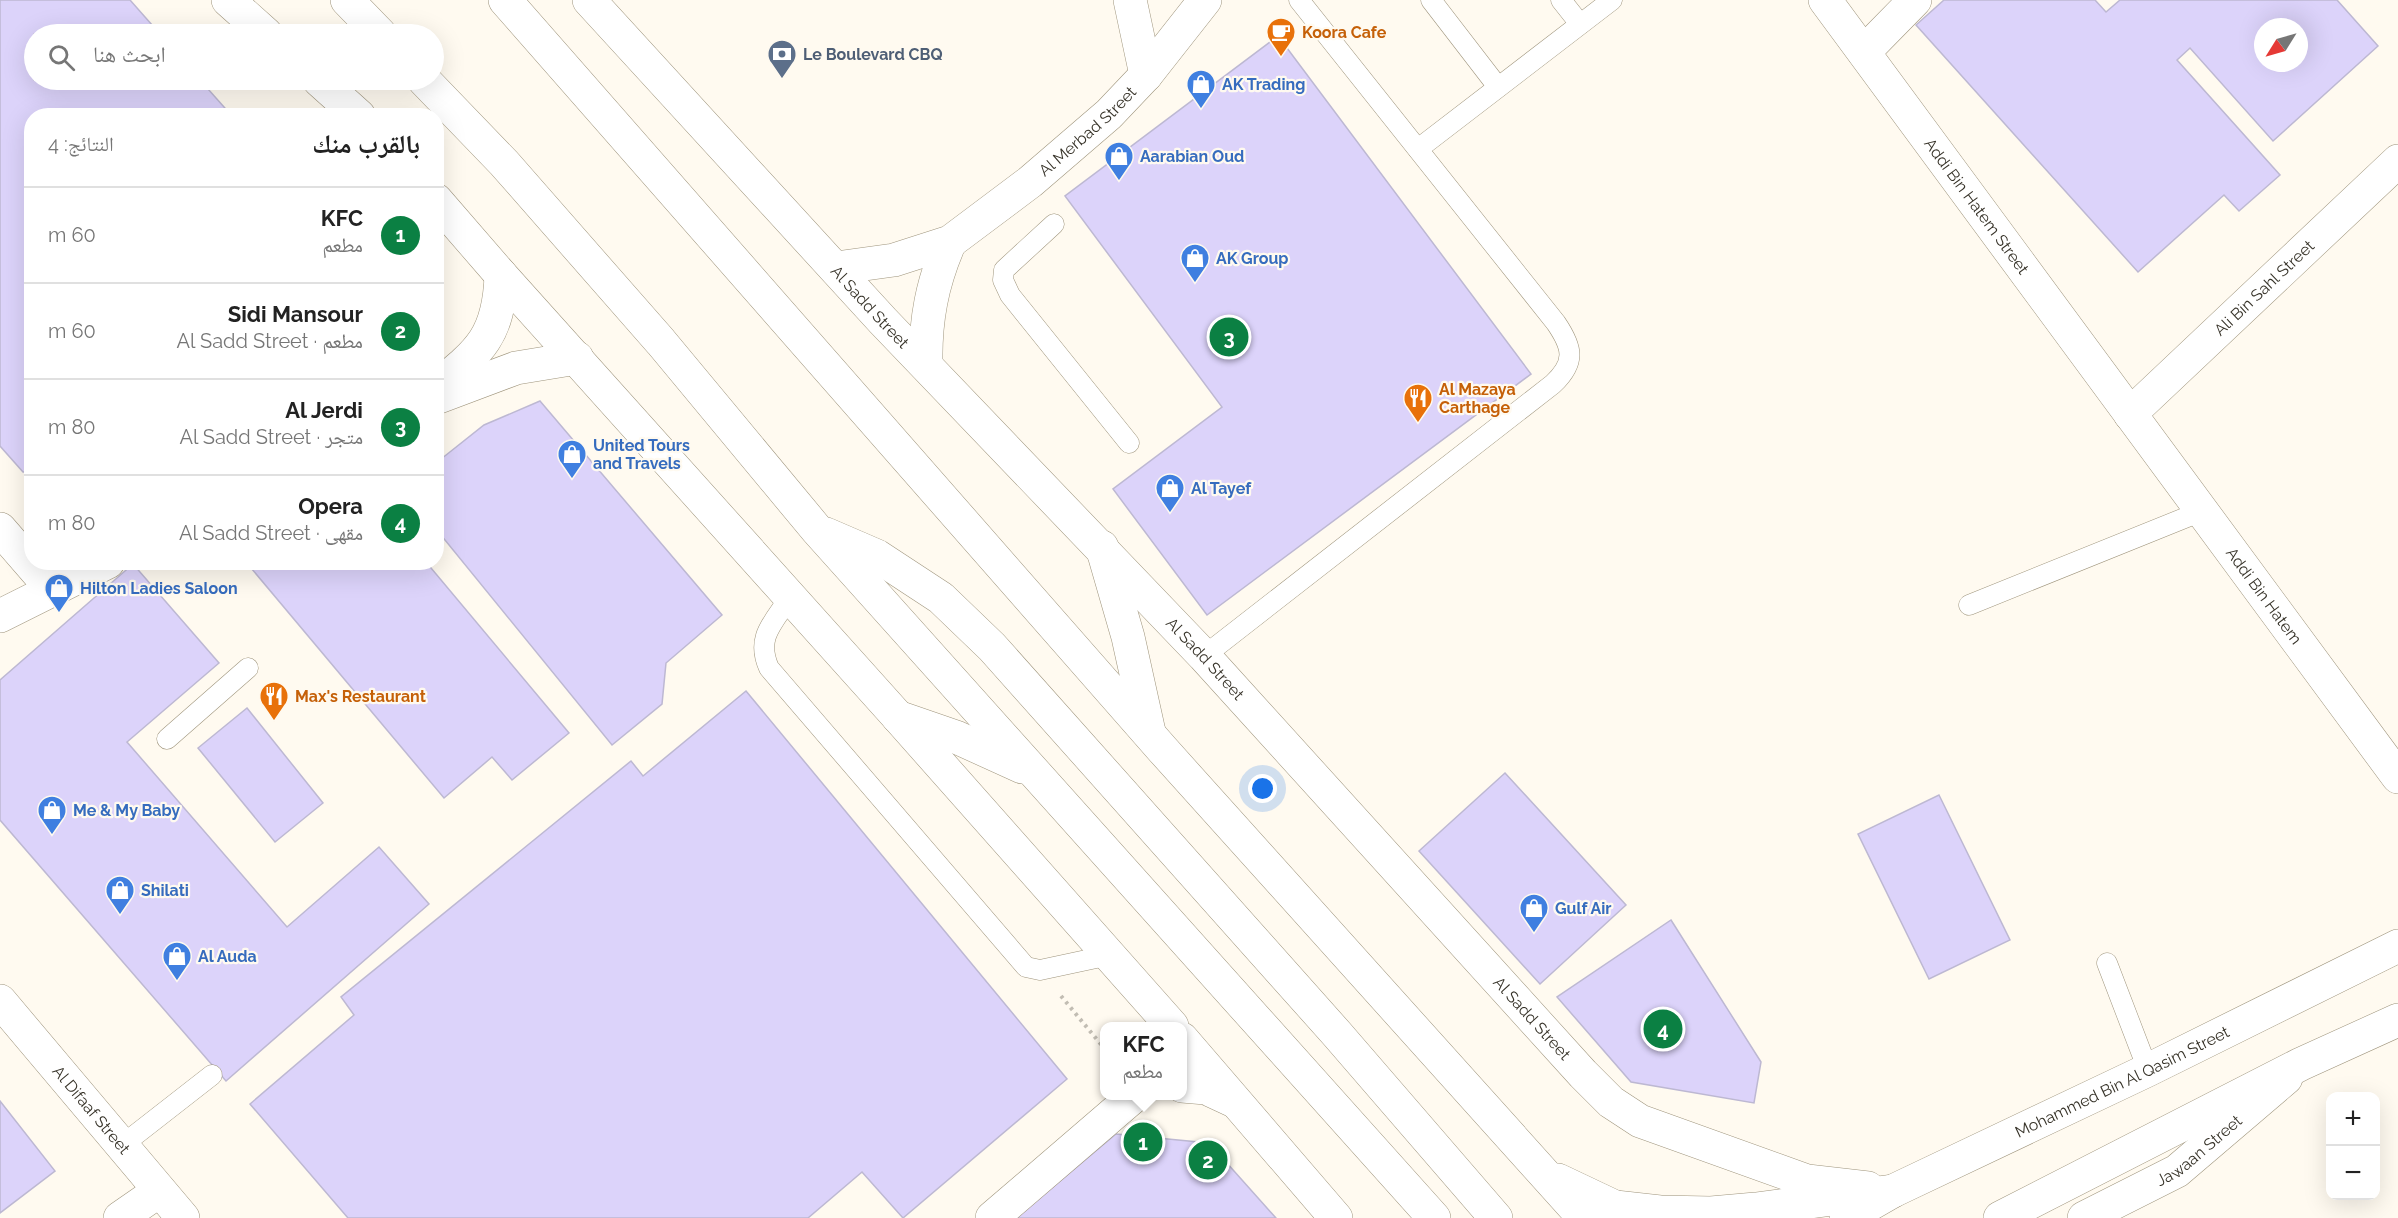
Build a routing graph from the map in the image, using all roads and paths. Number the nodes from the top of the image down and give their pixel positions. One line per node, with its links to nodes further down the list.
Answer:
1 (228, 0): 13 (street)
2 (347, 0): 14 (street)
3 (505, 0): 49 (street)
4 (589, 0): 27 (street, Al Sadd Street)
5 (1130, 0): 17 (street)
6 (1205, 0): 17 (street, Al Merbad Street)
7 (1299, 0): 22 (lane)
8 (1431, 0): 18 (lane)
9 (1562, 0): 15 (lane)
10 (1612, 0): 15 (lane)
11 (1825, 0): 16 (street, Addi Bin Hatem Street)
12 (1915, 0): 16 (street)
13 (255, 24)
14 (370, 24)
15 (1580, 24): 18 (lane)
16 (1864, 52): 33 (street, Addi Bin Hatem Street)
17 (1146, 75): 26 (street, Al Merbad Street)
18 (1498, 87): 22 (lane)
19 (330, 90): 21 (street)
20 (434, 90): 37 (street)
21 (351, 108)
22 (1418, 149): 46 (lane)
23 (2398, 161): 33 (street, Ali Bin Sahl Street)
24 (444, 209): 28 (street)
25 (1054, 224): 34 (lane)
26 (950, 242): 27 (street, Al Merbad Street); 30 (street, Al Merbad Street)
27 (836, 268): 30 (street, Al Sadd Street)
28 (501, 275): 29 (street); 31 (street)
29 (577, 358): 32 (street); 43 (street)
30 (926, 365): 38 (street, Al Sadd Street)
31 (444, 380)
32 (444, 395)
33 (2130, 414): 35 (street, Addi Bin Hatem)
34 (1129, 443)
35 (2202, 511): 44 (lane); 52 (street, Addi Bin Hatem)
36 (0, 530): 39 (street)
37 (817, 530): 51 (street); 77 (street)
38 (1102, 547): 46 (street, Al Sadd Street); 49 (street)
39 (24, 557)
40 (35, 570): 42 (street)
41 (91, 570): 42 (street)
42 (52, 589): 45 (street)
43 (790, 597): 48 (street); 56 (lane)
44 (1969, 605)
45 (0, 616)
46 (1204, 656): 71 (street, Al Sadd Street)
47 (248, 668): 50 (lane)
48 (898, 717): 51 (street); 54 (street)
49 (1149, 734): 69 (street)
50 (166, 739)
51 (1032, 771): 76 (street)
52 (2398, 777)
53 (2398, 946): 63 (street, Mohammed Bin Al Qasim Street)
54 (1110, 955): 56 (lane); 59 (street)
55 (2107, 963): 63 (lane)
56 (1040, 970): 60 (path)
57 (0, 1001): 68 (street, Al Difaaf Street)
58 (2398, 1020): 62 (street)
59 (1169, 1022)
60 (1100, 1043)
61 (1187, 1044): 67 (street)
62 (2301, 1065): 80 (street); 81 (street, Jawaan Street)
63 (2148, 1070): 71 (street, Mohammed Bin Al Qasim Street)
64 (212, 1075): 68 (lane)
65 (1187, 1086): 67 (street)
66 (1128, 1100): 74 (street)
67 (1236, 1102): 75 (street)
68 (121, 1146): 70 (street, Al Difaaf Street)
69 (1545, 1174): 71 (street); 78 (street)
70 (159, 1191): 72 (street); 73 (street, Al Difaaf Street)
71 (1893, 1191): 79 (street, Mohammed Bin Al Qasim Street)
72 (120, 1218)
73 (183, 1218)
74 (992, 1218)
75 (1336, 1218)
76 (1434, 1218)
77 (1496, 1218)
78 (1584, 1218)
79 (1846, 1218)
80 (2000, 1218)
81 (2084, 1218)

